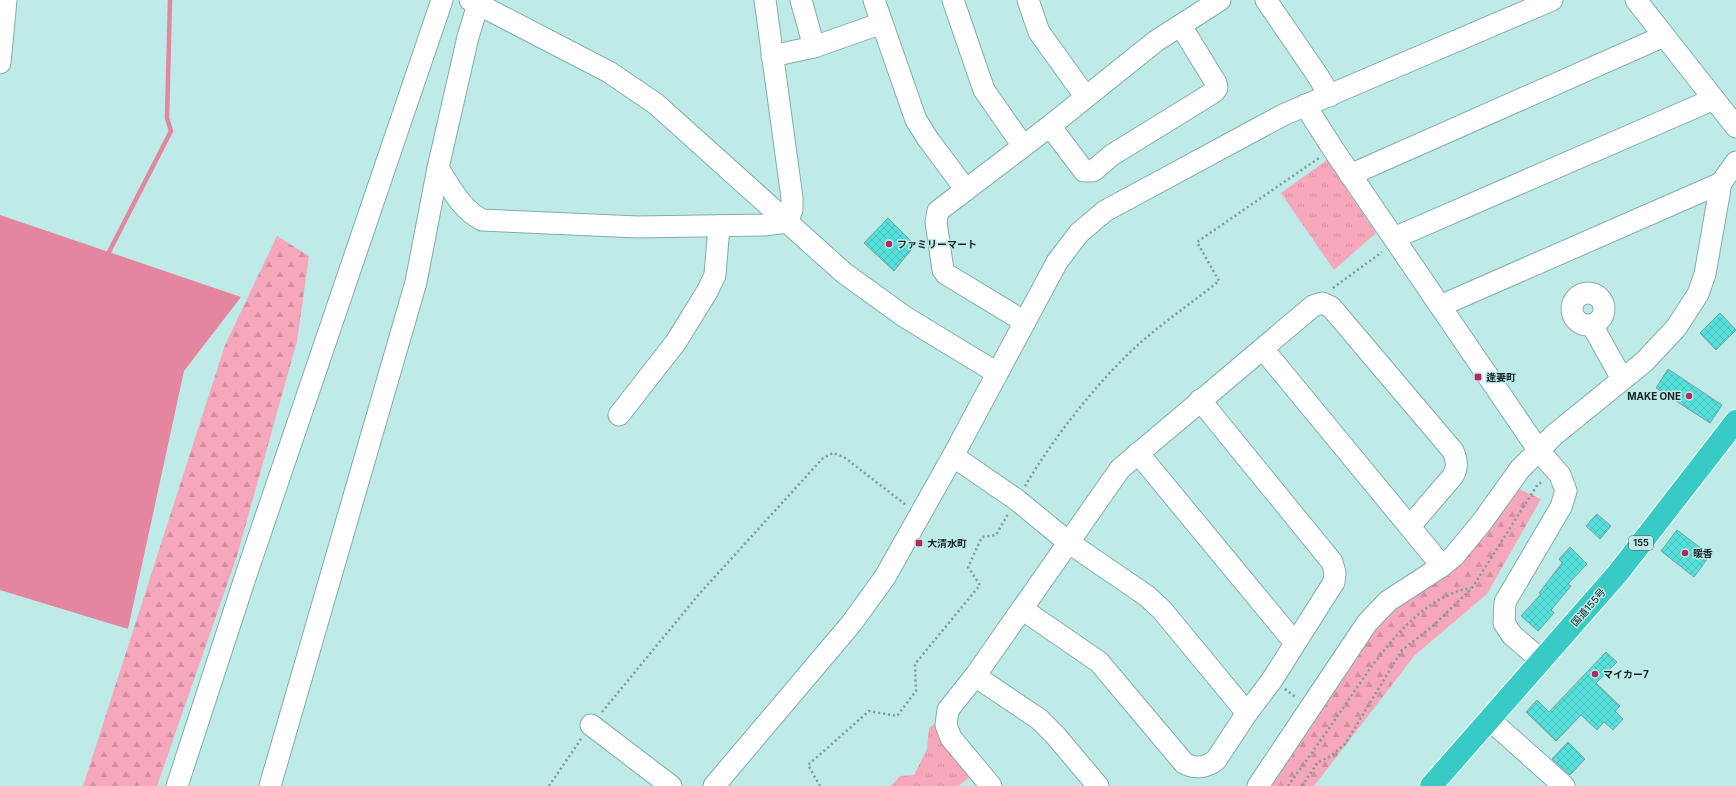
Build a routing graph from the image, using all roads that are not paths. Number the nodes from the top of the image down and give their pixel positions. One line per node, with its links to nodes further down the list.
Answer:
1 (6, 0): 18 (street)
2 (442, 0): 56 (street)
3 (765, 0): 17 (street)
4 (801, 0): 16 (street)
5 (874, 0): 13 (street)
6 (953, 0): 25 (street)
7 (1028, 0): 19 (street)
8 (1220, 0): 14 (street)
9 (1266, 0): 20 (street)
10 (1552, 0): 20 (street)
11 (1636, 0): 15 (street)
12 (474, 2): 27 (street); 31 (street)
13 (882, 23): 16 (street); 30 (street)
14 (1181, 26): 19 (street); 23 (street)
15 (1664, 36): 21 (street); 28 (street)
16 (814, 47): 17 (street)
17 (772, 56): 31 (street)
18 (0, 63)
19 (1086, 96): 23 (street)
20 (1330, 96): 22 (street)
21 (1714, 99): 24 (street); 33 (street)
22 (1305, 105): 28 (street); 35 (street)
23 (1050, 126): 25 (street)
24 (1736, 127)
25 (1023, 146): 30 (street)
26 (1736, 162): 29 (street)
27 (438, 168): 32 (street); 57 (street)
28 (1350, 175): 33 (street)
29 (1721, 183): 34 (street); 39 (street)
30 (966, 190): 35 (street)
31 (787, 222): 32 (street); 38 (street)
32 (719, 226): 41 (street)
33 (1389, 244): 34 (street)
34 (1440, 306): 43 (street)
35 (1025, 322): 38 (street)
36 (1592, 325): 39 (street)
37 (1263, 350): 40 (street); 46 (street); 46 (street)
38 (997, 373): 45 (street)
39 (1622, 379): 43 (street)
40 (1200, 400): 44 (street); 50 (street)
41 (619, 415)
42 (1736, 421): 51 (highway, 国道155号 / 155)
43 (1539, 451): 48 (street); 51 (street)
44 (1138, 453): 47 (street); 50 (street)
45 (953, 456): 47 (street); 59 (street)
46 (1410, 526): 48 (street)
47 (1068, 542): 49 (street); 53 (street)
48 (1442, 566): 62 (street)
49 (1022, 609): 52 (street); 53 (street)
50 (1295, 643): 53 (street)
51 (1541, 660): 54 (highway, 国道155号 / 155)
52 (975, 676): 60 (street); 61 (street)
53 (1247, 713)
54 (1490, 720): 63 (highway, 国道155号 / 155); 64 (street)
55 (590, 725): 58 (street)
56 (182, 785)
57 (270, 786)
58 (670, 786)
59 (714, 786)
60 (991, 786)
61 (1098, 786)
62 (1258, 786)
63 (1431, 786)
64 (1564, 786)

